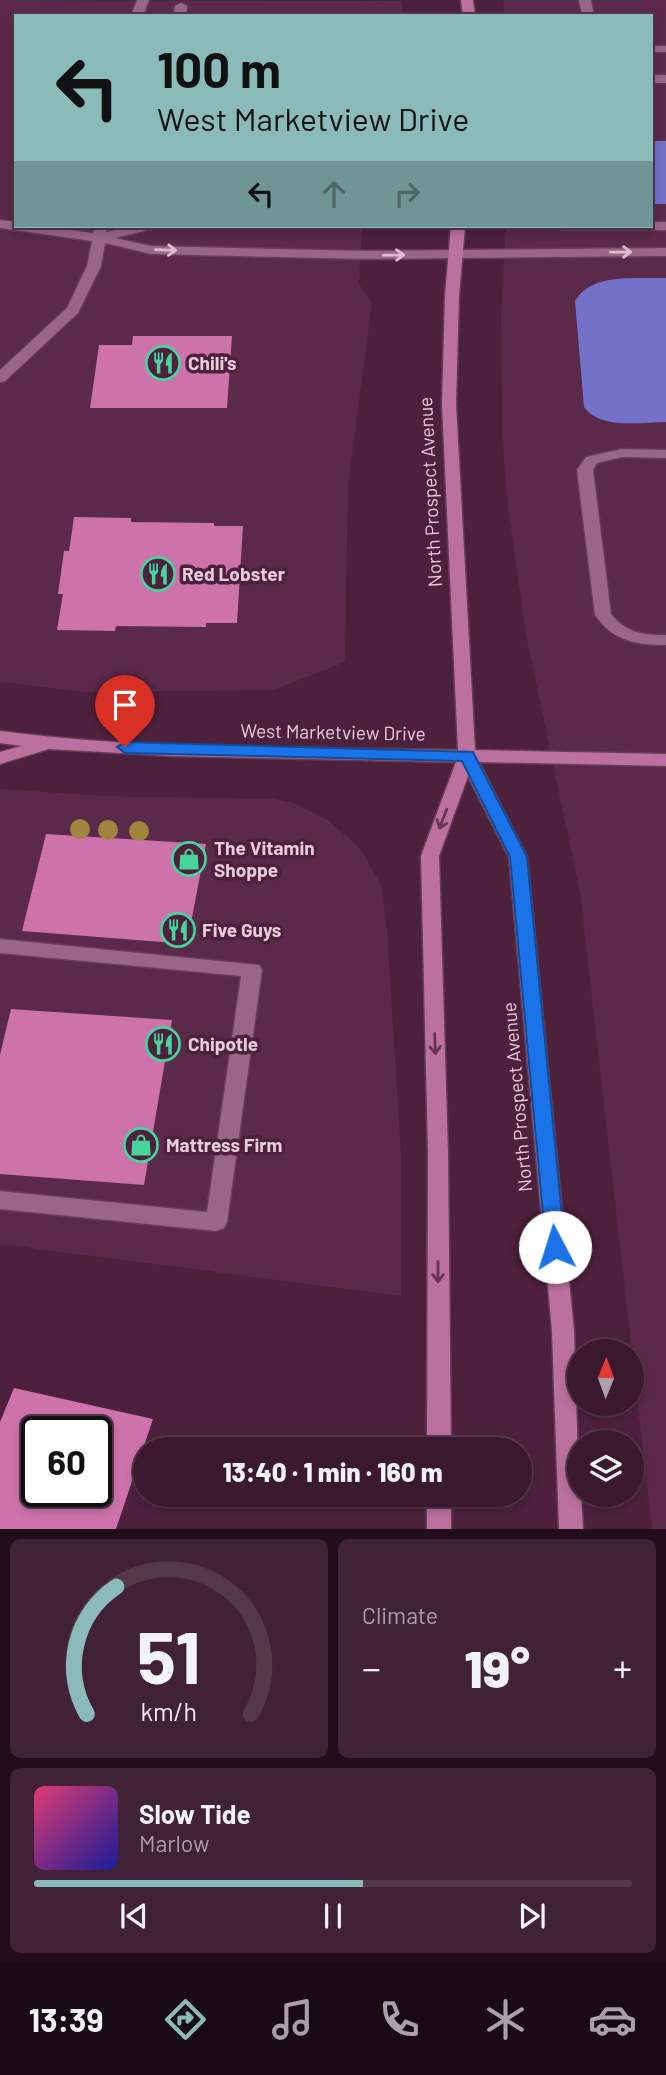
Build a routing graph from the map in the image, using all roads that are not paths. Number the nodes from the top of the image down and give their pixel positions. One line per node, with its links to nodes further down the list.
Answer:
1 (50, 228): 4 (street)
2 (131, 228): 4 (street)
3 (458, 228): 6 (main road, North Prospect Avenue)
4 (100, 232): 6 (street, one-way to 6); 7 (street)
5 (666, 252): 6 (street, one-way to 5)
6 (456, 254): 12 (main road, North Prospect Avenue)
7 (0, 378)
8 (666, 454): 9 (street)
9 (666, 640)
10 (0, 737): 11 (main road, West Marketview Drive)
11 (52, 744): 12 (main road, West Marketview Drive); 13 (main road)
12 (467, 755): 14 (main road, West Marketview Drive); 17 (main road, North Prospect Avenue, one-way to 17); 20 (main road, North Prospect Avenue)
13 (0, 758)
14 (666, 760)
15 (0, 946): 16 (street)
16 (0, 1200)
17 (439, 1437)
18 (439, 1507): 19 (main road)
19 (439, 1529)
20 (572, 1529)

